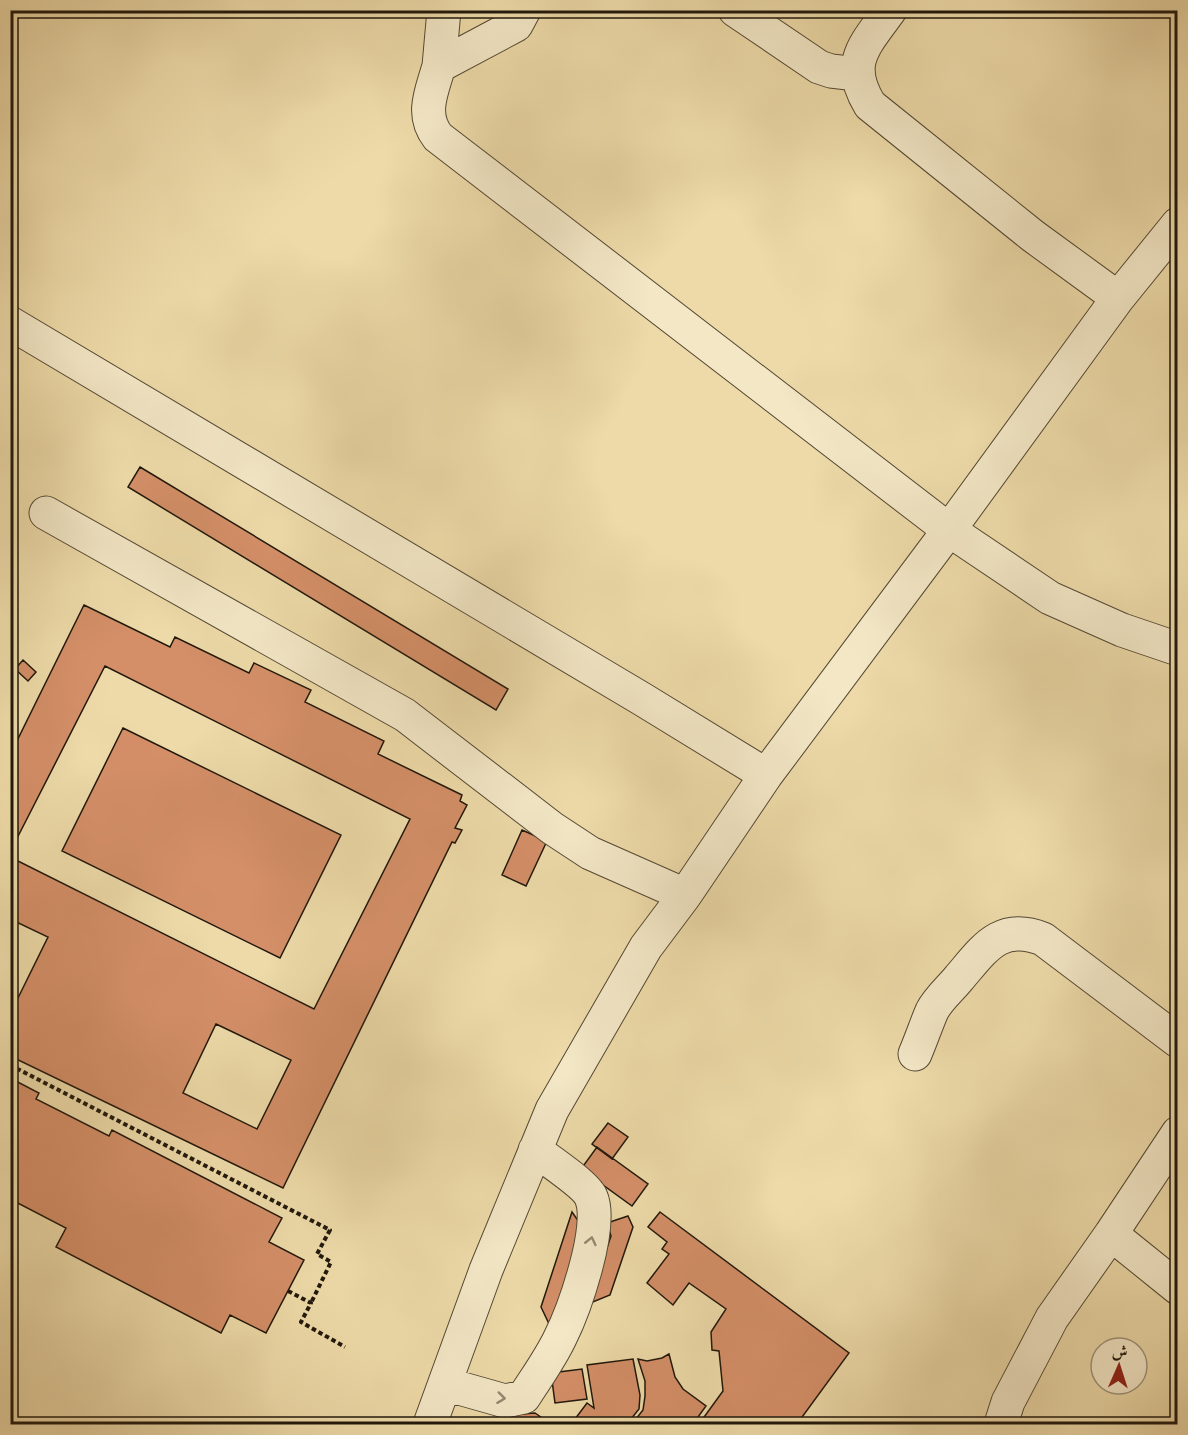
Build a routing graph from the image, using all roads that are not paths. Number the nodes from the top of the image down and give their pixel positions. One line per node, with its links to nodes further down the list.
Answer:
1 (444, 10): 5 (street)
2 (524, 10): 5 (street)
3 (735, 10): 6 (street)
4 (890, 10): 6 (street)
5 (439, 66): 11 (street)
6 (857, 74): 8 (street)
7 (1178, 224): 8 (street)
8 (1118, 297): 11 (street)
9 (10, 323): 13 (street)
10 (46, 513): 14 (street)
11 (950, 530): 12 (street); 13 (street)
12 (1178, 649)
13 (766, 775): 14 (street)
14 (685, 895): 18 (street)
15 (1178, 1041): 16 (street)
16 (915, 1054)
17 (1178, 1133): 19 (street)
18 (535, 1150): 21 (street); 21 (street, one-way to 18)
19 (1111, 1234): 20 (street); 22 (street)
20 (1178, 1288)
21 (442, 1411)
22 (1000, 1425)

